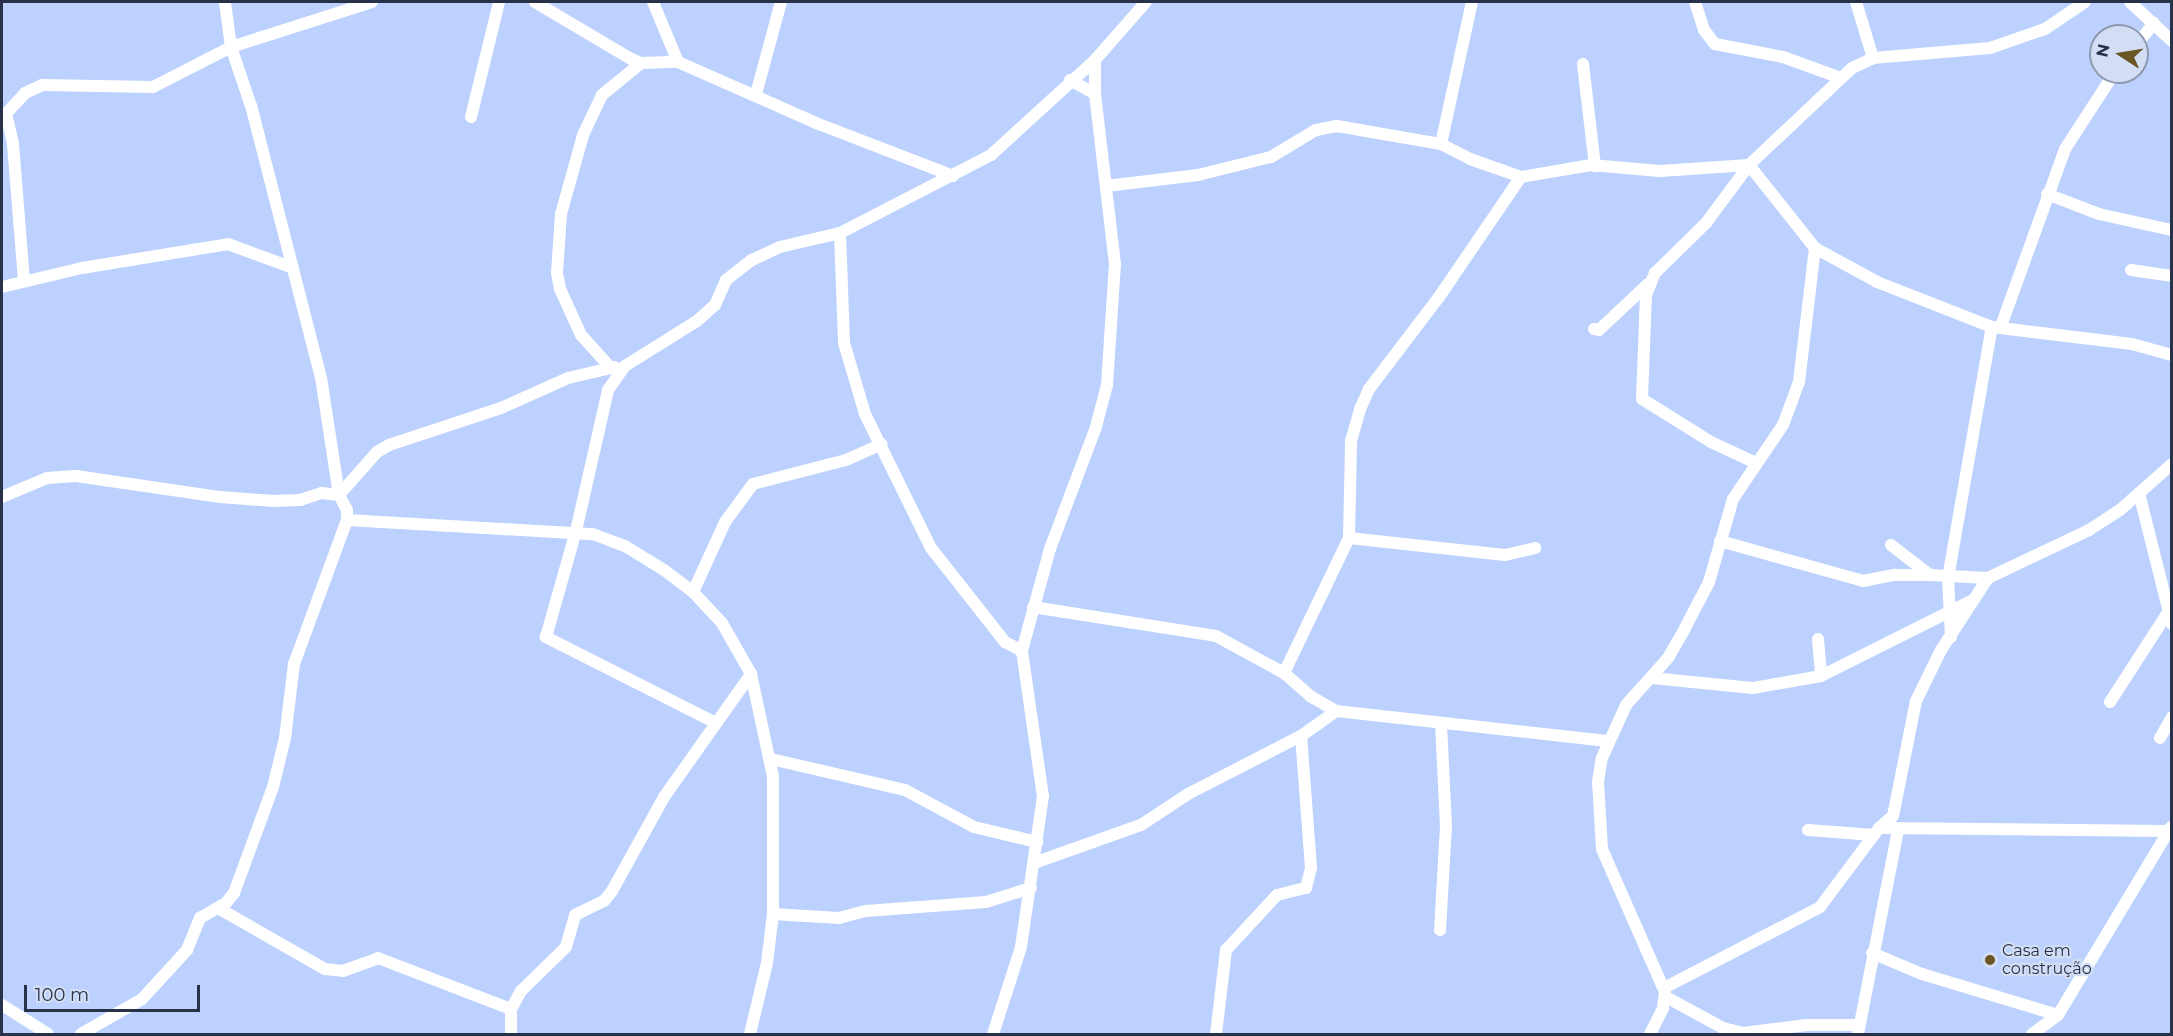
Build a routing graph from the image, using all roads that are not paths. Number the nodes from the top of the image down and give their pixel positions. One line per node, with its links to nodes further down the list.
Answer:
1 (225, 2): 17 (street)
2 (372, 2): 17 (street)
3 (499, 2): 30 (street)
4 (535, 2): 22 (street)
5 (652, 2): 15 (street)
6 (781, 2): 27 (street)
7 (1146, 2): 19 (street)
8 (1472, 2): 31 (street)
9 (1695, 2): 24 (street)
10 (1856, 2): 18 (street)
11 (2085, 2): 18 (street)
12 (2130, 2): 13 (street)
13 (2154, 23): 14 (street); 16 (street)
14 (2149, 29)
15 (667, 39): 20 (street); 21 (street)
16 (2172, 41)
17 (231, 47): 29 (street); 41 (street)
18 (1873, 57): 24 (street)
19 (1095, 60): 25 (street); 28 (street)
20 (660, 61): 21 (street); 22 (street)
21 (678, 62): 27 (street)
22 (641, 63): 53 (street)
23 (1582, 64): 33 (street)
24 (1838, 77): 32 (street)
25 (1070, 80): 28 (street); 34 (street)
26 (2107, 84): 37 (street)
27 (756, 94): 34 (street)
28 (1095, 94): 36 (street)
29 (4, 116): 46 (street)
30 (471, 117)
31 (1441, 144): 35 (street); 36 (street)
32 (1749, 165): 33 (street); 40 (street); 47 (street)
33 (1595, 166): 35 (street)
34 (954, 176): 39 (street)
35 (1521, 177): 62 (street)
36 (1106, 186): 71 (street)
37 (2047, 194): 38 (street); 49 (street)
38 (2172, 230)
39 (840, 233): 52 (street); 54 (street)
40 (1815, 248): 49 (street); 55 (street)
41 (288, 250): 42 (street); 43 (street)
42 (270, 260): 43 (street); 46 (street)
43 (293, 268): 58 (street)
44 (2131, 270): 45 (street)
45 (2172, 276)
46 (24, 281): 48 (street)
47 (1648, 284): 50 (street); 55 (street)
48 (2, 287)
49 (1997, 327): 51 (street); 67 (street)
50 (1594, 329)
51 (2172, 355)
52 (625, 366): 53 (street); 61 (street)
53 (610, 367): 58 (street)
54 (882, 444): 69 (street); 76 (street)
55 (1756, 463): 63 (street)
56 (2172, 464): 57 (street)
57 (2139, 493): 68 (street); 73 (street)
58 (339, 495): 59 (street); 60 (street)
59 (2, 497)
60 (347, 520): 61 (street); 97 (street)
61 (576, 531): 69 (street); 84 (street)
62 (1349, 538): 65 (street); 77 (street)
63 (1720, 541): 66 (street); 80 (street)
64 (1890, 545): 66 (street)
65 (1535, 549)
66 (1930, 575): 67 (street)
67 (1948, 578): 68 (street); 72 (street)
68 (1988, 578): 70 (street)
69 (693, 592): 78 (street)
70 (1972, 600): 72 (street); 74 (street)
71 (1033, 607): 76 (street); 77 (street)
72 (1948, 613): 74 (street); 79 (street)
73 (2169, 619): 81 (street)
74 (1951, 637): 93 (street)
75 (1818, 639): 79 (street)
76 (1022, 651): 94 (street)
77 (1284, 673): 82 (street)
78 (751, 674): 84 (street); 89 (street)
79 (1821, 676): 80 (street)
80 (1652, 678): 88 (street)
81 (2110, 702)
82 (1336, 711): 85 (street); 86 (street)
83 (2172, 717): 87 (street)
84 (716, 723): 103 (street)
85 (1441, 723): 88 (street); 99 (street)
86 (1301, 736): 95 (street); 111 (street)
87 (2160, 738)
88 (1607, 741): 101 (street)
89 (771, 759): 94 (street); 98 (street)
90 (2169, 828): 92 (street); 104 (street)
91 (1808, 830): 93 (street)
92 (1898, 831): 93 (street); 100 (street)
93 (1876, 832): 101 (street)
94 (1036, 842): 95 (street)
95 (1034, 862): 96 (street)
96 (1031, 888): 98 (street); 110 (street)
97 (218, 908): 103 (street); 107 (street)
98 (773, 914): 109 (street)
99 (1440, 930)
100 (1872, 953): 104 (street); 105 (street)
101 (1665, 993): 105 (street); 112 (street)
102 (2, 1005): 106 (street)
103 (511, 1009): 108 (street)
104 (2058, 1015): 113 (street)
105 (1858, 1030)
106 (48, 1035)
107 (81, 1035)
108 (511, 1035)
109 (750, 1035)
110 (993, 1035)
111 (1216, 1035)
112 (1650, 1035)
113 (2032, 1035)

